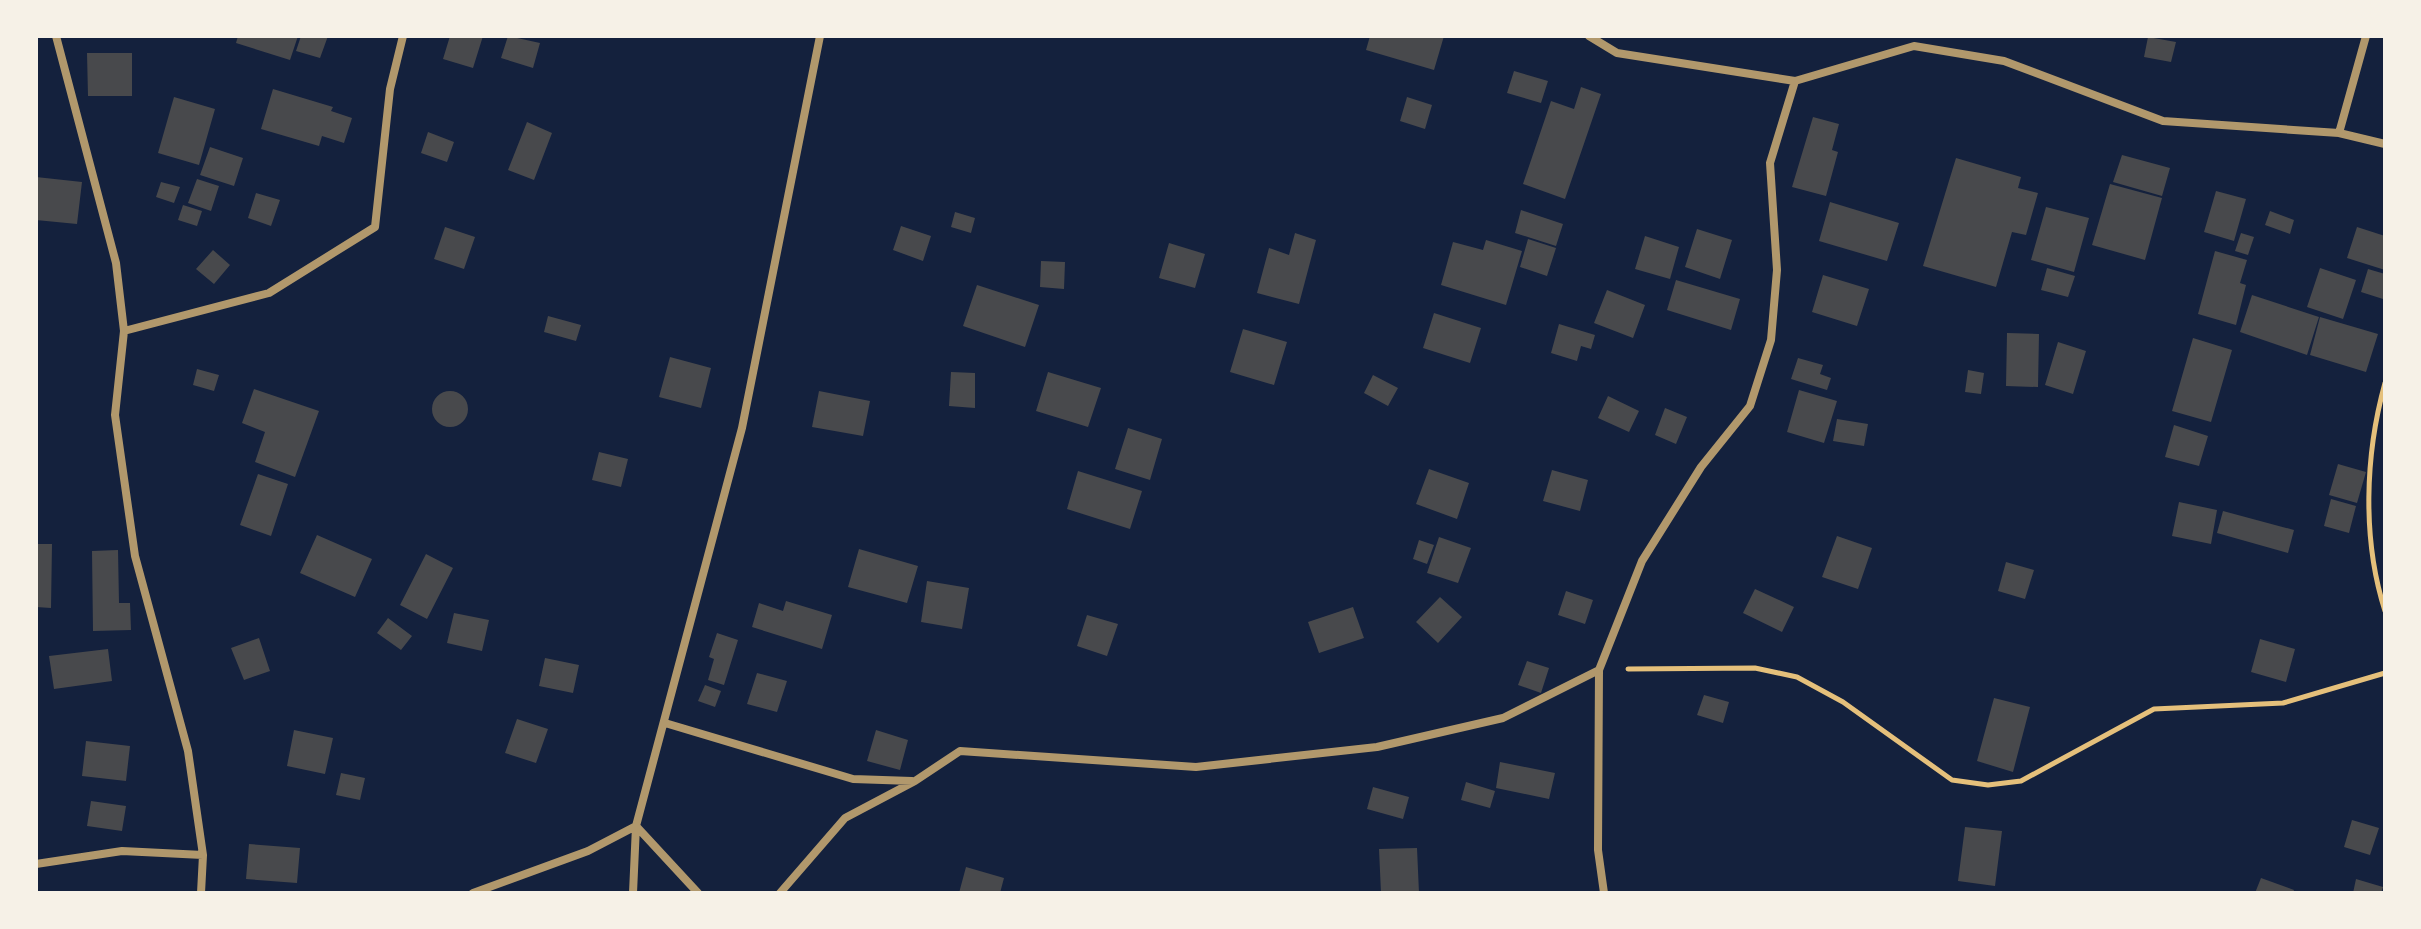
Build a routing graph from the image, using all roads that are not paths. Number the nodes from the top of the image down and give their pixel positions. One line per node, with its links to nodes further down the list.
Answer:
1 (56, 36): 9 (street)
2 (403, 36): 9 (street)
3 (820, 36): 11 (street)
4 (1589, 36): 6 (street)
5 (2366, 36): 7 (street)
6 (1795, 81): 7 (street); 10 (street)
7 (2339, 133): 8 (street)
8 (2385, 144)
9 (124, 331): 14 (street)
10 (1599, 670): 12 (street); 21 (street)
11 (665, 723): 12 (street); 13 (street)
12 (915, 781): 20 (street)
13 (636, 826): 17 (street); 18 (street); 19 (street)
14 (203, 855): 15 (street); 16 (street)
15 (36, 864)
16 (201, 893)
17 (473, 893)
18 (633, 893)
19 (698, 893)
20 (780, 893)
21 (1604, 893)

